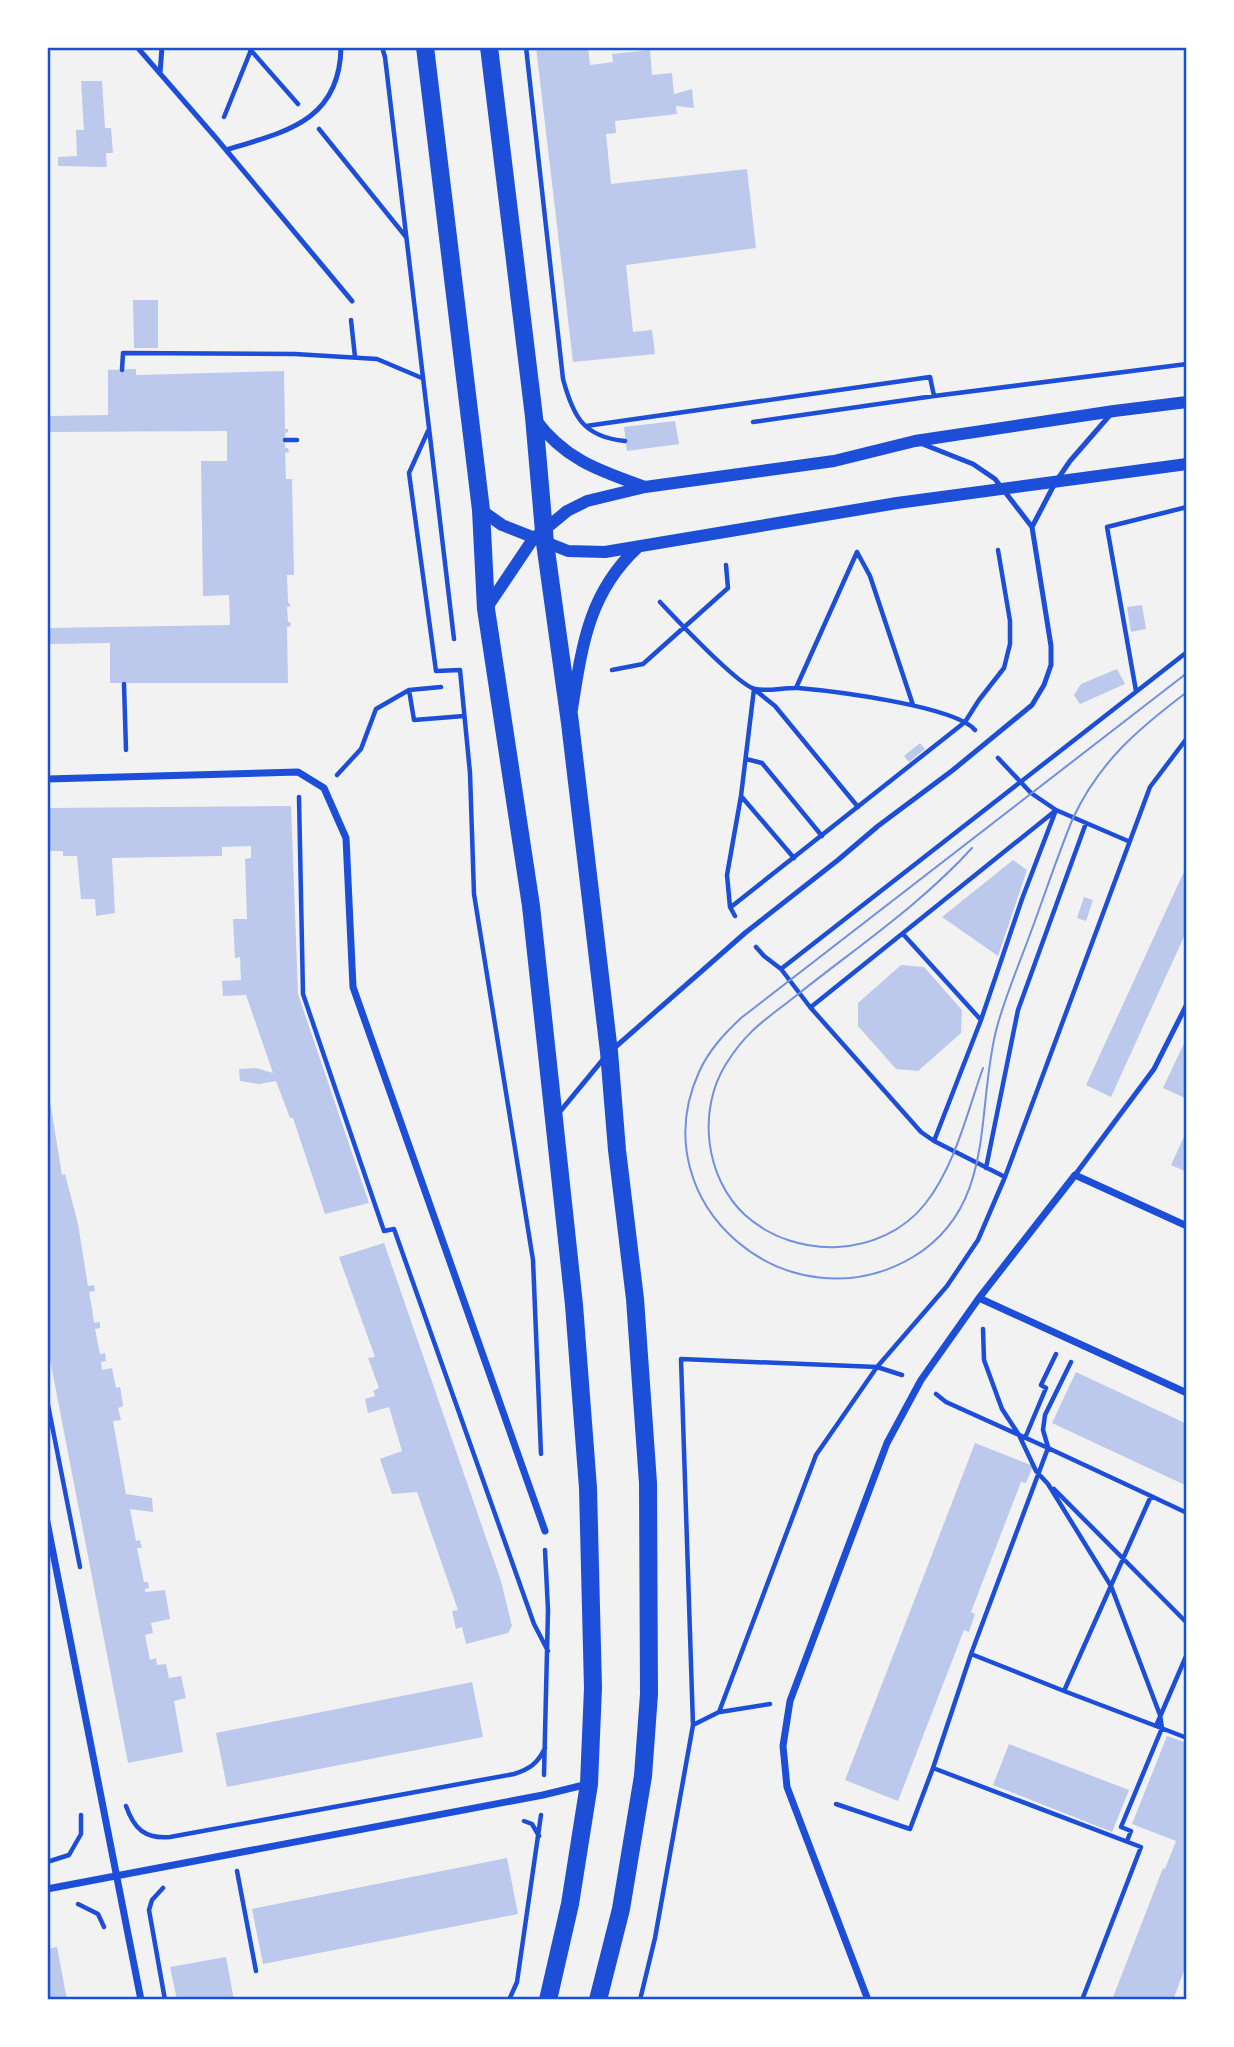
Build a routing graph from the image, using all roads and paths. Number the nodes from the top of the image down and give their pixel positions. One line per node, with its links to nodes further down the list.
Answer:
1 (137, 47): 9 (lane)
2 (162, 47): 9 (lane)
3 (341, 47): 10 (lane)
4 (382, 47): 13 (path)
5 (425, 47): 35 (main road)
6 (489, 47): 22 (main road)
7 (526, 47): 24 (path)
8 (249, 49): 10 (path); 11 (path)
9 (160, 73): 11 (lane)
10 (310, 118): 12 (lane); 13 (path)
11 (216, 138): 12 (lane)
12 (226, 150): 14 (lane)
13 (407, 238): 18 (path)
14 (352, 301): 15 (path)
15 (355, 357): 17 (path); 18 (path)
16 (1187, 364): 19 (path)
17 (122, 370)
18 (422, 379): 25 (path)
19 (934, 396): 23 (path); 24 (path)
20 (1187, 402): 21 (street)
21 (1114, 411): 29 (street); 31 (lane)
22 (534, 416): 32 (street); 37 (main road)
23 (753, 422)
24 (585, 426): 28 (path)
25 (428, 430): 44 (path); 53 (path)
26 (285, 440): 27 (path)
27 (297, 440)
28 (625, 441)
29 (915, 441): 32 (street); 33 (lane)
30 (1187, 464): 31 (street)
31 (1055, 483): 33 (street); 36 (lane)
32 (645, 487): 37 (street)
33 (1006, 490): 36 (lane); 38 (street)
34 (1187, 507): 51 (path)
35 (481, 510): 37 (street); 42 (main road)
36 (1032, 527): 67 (lane)
37 (541, 537): 38 (street); 42 (street); 54 (main road)
38 (638, 547): 54 (street)
39 (998, 550): 62 (path)
40 (726, 565): 43 (path)
41 (660, 602): 43 (path)
42 (486, 609): 74 (main road)
43 (686, 627): 46 (path); 49 (path)
44 (454, 639)
45 (1187, 652): 51 (path)
46 (612, 670)
47 (124, 684): 56 (path)
48 (441, 687): 50 (path)
49 (754, 689): 52 (path); 57 (path); 62 (path)
50 (409, 690): 53 (path); 58 (path)
51 (1136, 691): 69 (path)
52 (913, 705)
53 (464, 716): 90 (path)
54 (570, 723): 73 (main road)
55 (1187, 738): 78 (path)
56 (126, 750)
57 (746, 759): 61 (path); 64 (path)
58 (347, 764)
59 (47, 779): 96 (street)
60 (299, 796): 100 (path)
61 (741, 796): 65 (path); 66 (path)
62 (858, 807): 64 (path)
63 (1086, 823): 76 (path)
64 (822, 836): 65 (path)
65 (794, 858): 66 (path)
66 (730, 907): 67 (path)
67 (745, 933): 69 (path); 73 (lane)
68 (903, 934): 71 (path); 72 (path); 72 (path)
69 (781, 969): 71 (path)
70 (1187, 1004): 77 (lane)
71 (810, 1007): 75 (path)
72 (981, 1020): 75 (path)
73 (609, 1052): 74 (lane); 132 (main road)
74 (554, 1119): 112 (main road)
75 (934, 1141): 76 (path)
76 (986, 1168): 78 (path)
77 (1075, 1175): 79 (street); 80 (street)
78 (1005, 1178): 83 (path)
79 (1187, 1226)
80 (979, 1298): 82 (street); 85 (street)
81 (983, 1325): 87 (path)
82 (1081, 1345): 86 (street); 89 (path)
83 (877, 1367): 105 (path); 107 (path)
84 (1049, 1370): 88 (path)
85 (921, 1380): 87 (path); 104 (street)
86 (1187, 1393)
87 (1019, 1435): 88 (path); 91 (path)
88 (1025, 1438): 89 (path)
89 (1048, 1448): 91 (path); 93 (path)
90 (542, 1463)
91 (1039, 1474): 92 (path); 101 (path)
92 (1048, 1484): 97 (path); 98 (path)
93 (1150, 1496): 94 (path); 97 (path)
94 (1187, 1513)
95 (47, 1522): 122 (street)
96 (545, 1531): 100 (path)
97 (1123, 1558): 98 (path); 99 (path)
98 (1111, 1586): 103 (path); 106 (path)
99 (1187, 1623)
100 (548, 1652): 110 (path)
101 (971, 1654): 103 (path); 111 (path)
102 (1187, 1654): 106 (path)
103 (1064, 1691): 108 (path)
104 (790, 1701): 105 (path); 134 (street)
105 (719, 1712): 107 (path)
106 (1160, 1715): 108 (path)
107 (693, 1725): 133 (path)
108 (1159, 1727): 109 (path); 119 (path)
109 (1187, 1738)
110 (547, 1744): 113 (path); 116 (path)
111 (933, 1768): 114 (path); 119 (path)
112 (589, 1784): 113 (street); 131 (main road)
113 (543, 1795): 118 (path); 122 (street)
114 (836, 1804)
115 (79, 1805): 120 (path)
116 (127, 1809)
117 (520, 1819): 118 (path)
118 (539, 1836): 130 (path)
119 (1127, 1841): 135 (path)
120 (47, 1862)
121 (236, 1871): 127 (path)
122 (117, 1877): 124 (street); 128 (street)
123 (166, 1885): 129 (path)
124 (47, 1889)
125 (71, 1903): 126 (path)
126 (106, 1930)
127 (256, 1971)
128 (141, 2000)
129 (165, 2000)
130 (509, 2000)
131 (548, 2000)
132 (598, 2000)
133 (640, 2000)
134 (868, 2000)
135 (1082, 2000)

